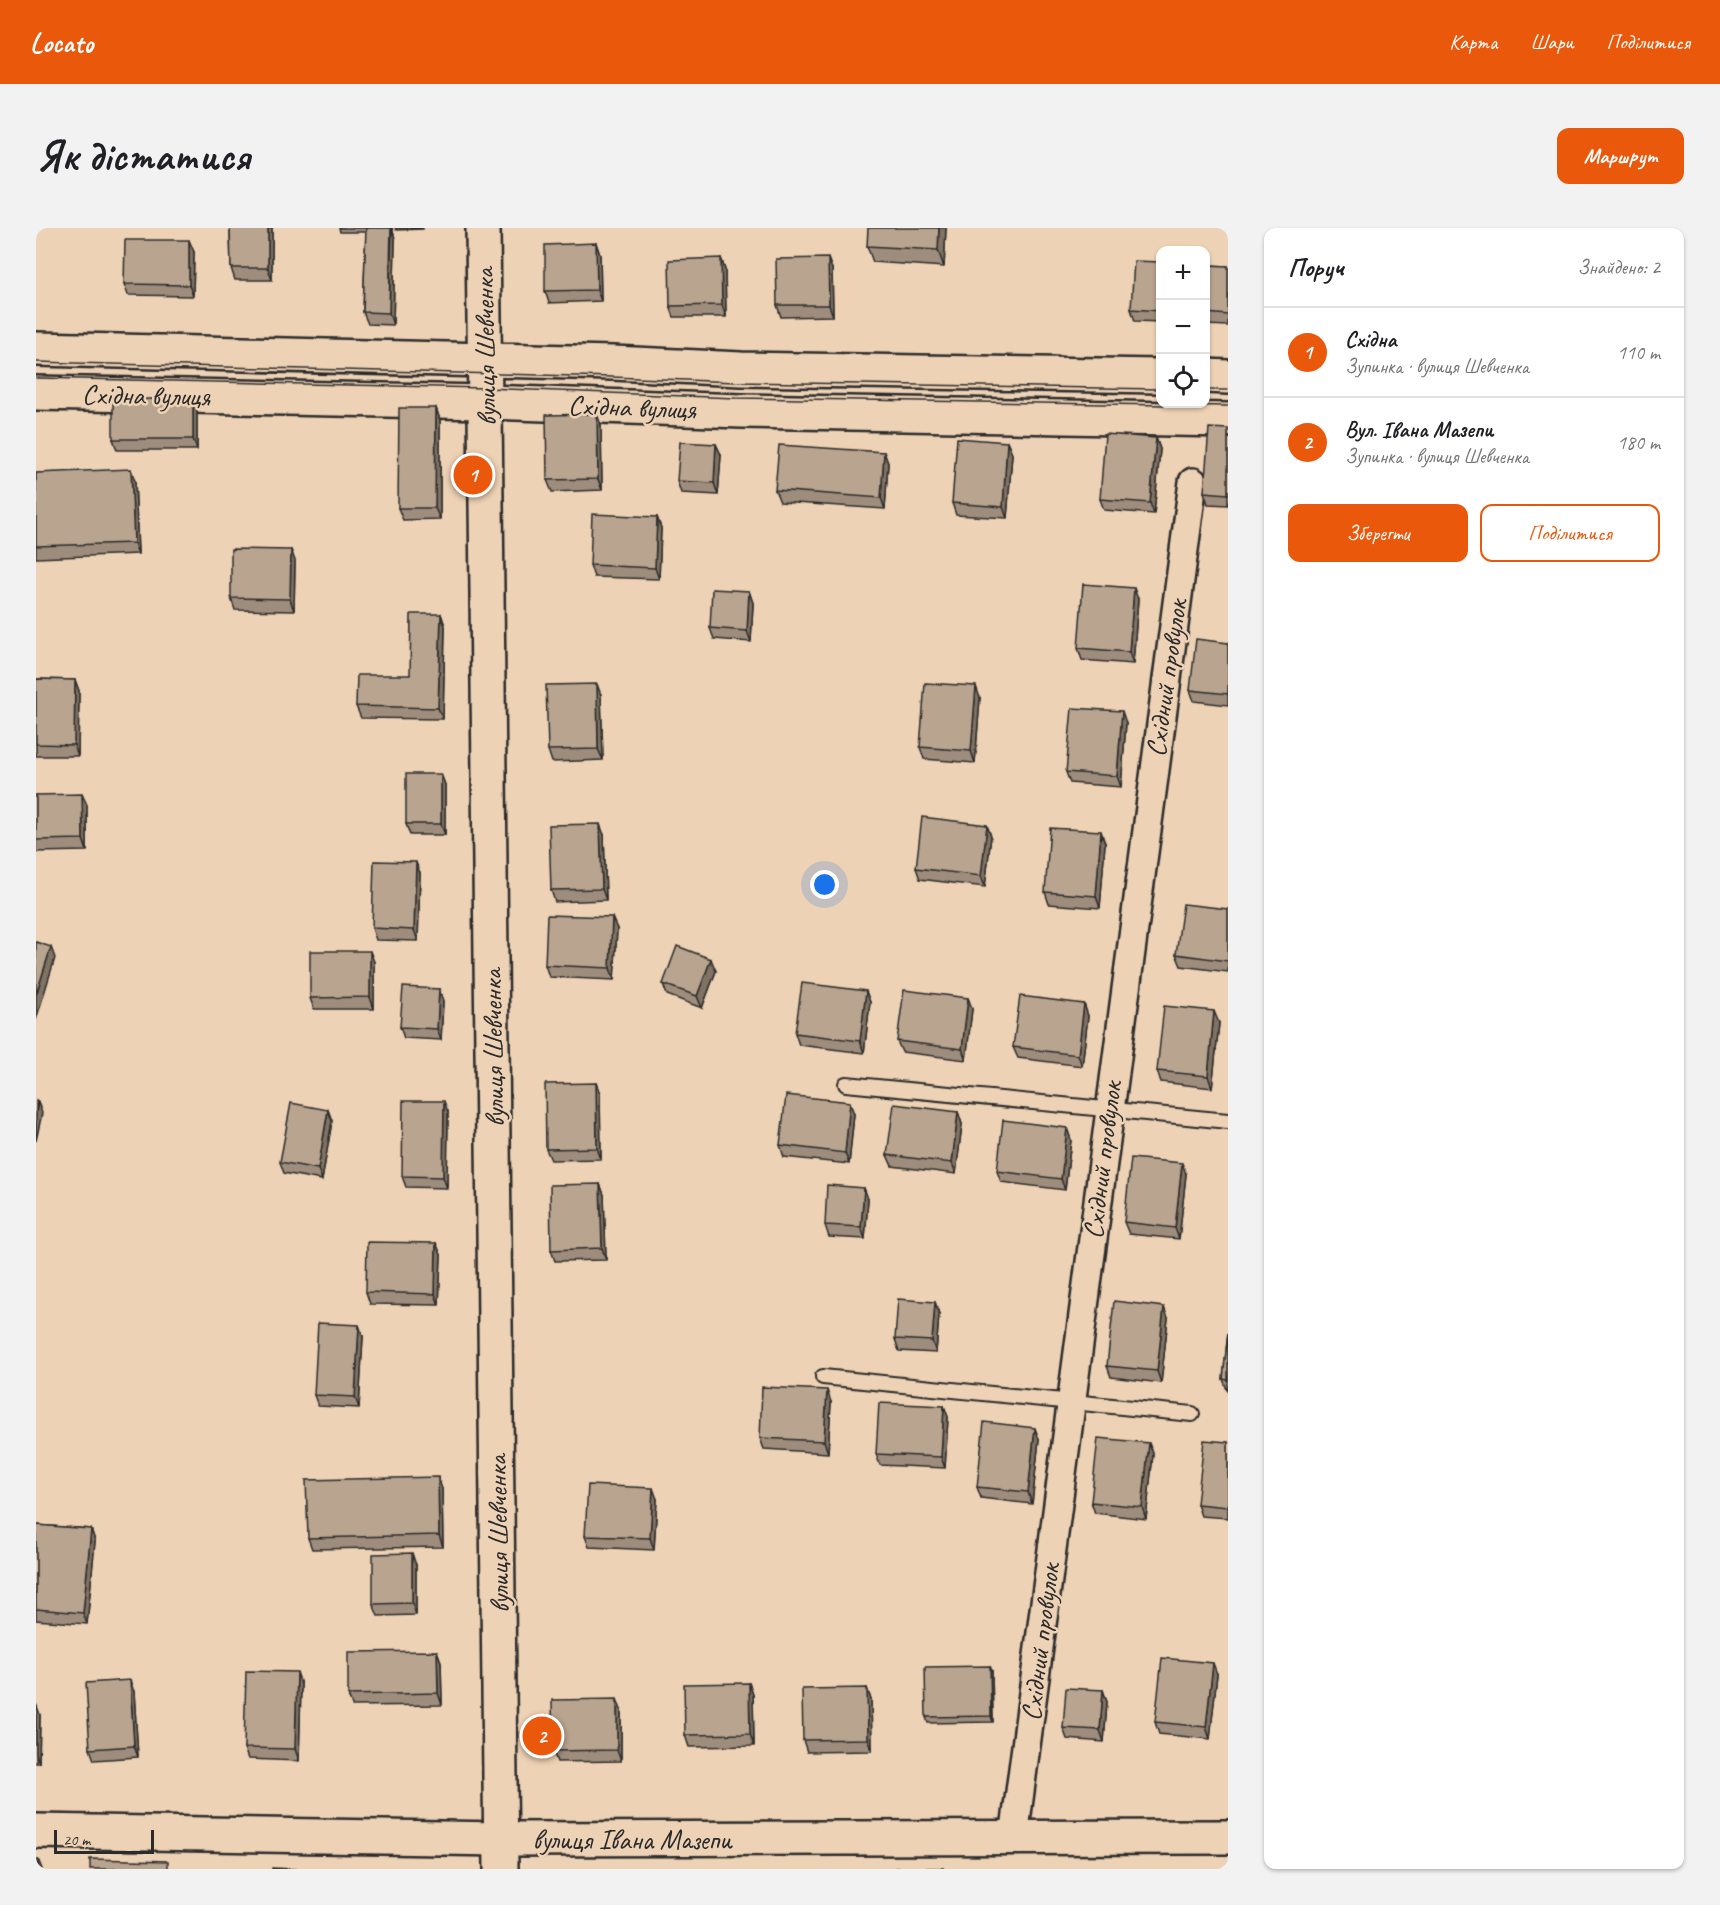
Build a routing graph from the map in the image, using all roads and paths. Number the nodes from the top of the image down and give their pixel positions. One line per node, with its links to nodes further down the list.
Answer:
1 (483, 228): 3 (street, вулиця Шевченка)
2 (36, 349): 3 (street, Східна вулиця)
3 (485, 360): 4 (street, Східна вулиця); 8 (street, вулиця Шевченка)
4 (1156, 376)
5 (1210, 376): 6 (street)
6 (1228, 377)
7 (36, 393): 8 (street, Східна вулиця)
8 (486, 402): 9 (street, Східна вулиця); 20 (street, вулиця Шевченка)
9 (1228, 420)
10 (1193, 482): 12 (street, Східний провулок)
11 (846, 1084): 12 (lane)
12 (1109, 1110): 13 (lane); 15 (street, Східний провулок)
13 (1228, 1121)
14 (823, 1377): 15 (lane)
15 (1071, 1402): 16 (lane); 18 (street, Східний провулок)
16 (1192, 1414)
17 (36, 1831): 20 (street, вулиця Івана Мазепи)
18 (1014, 1837): 19 (street, вулиця Івана Мазепи); 20 (street, вулиця Івана Мазепи)
19 (1228, 1837)
20 (501, 1854)

